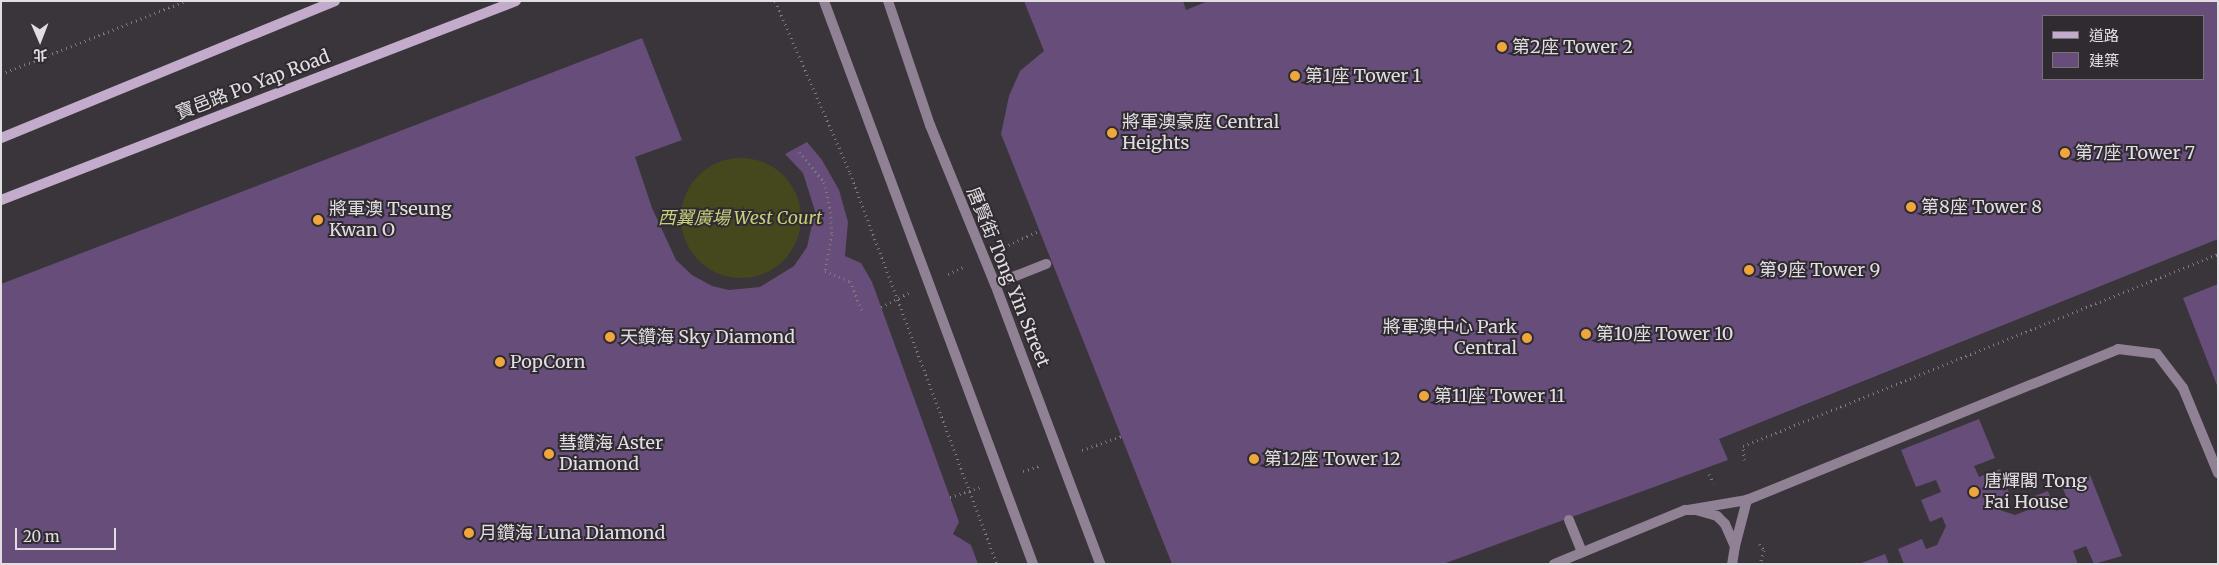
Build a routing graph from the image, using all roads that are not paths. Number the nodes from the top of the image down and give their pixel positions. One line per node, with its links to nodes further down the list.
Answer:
1 (335, 1): 5 (main road)
2 (516, 1): 6 (main road, 寶邑路 Po Yap Road)
3 (824, 1): 15 (street)
4 (888, 1): 8 (street, 唐賢街 Tong Yin Street)
5 (1, 138)
6 (1, 200)
7 (1046, 264): 8 (street)
8 (995, 284): 16 (street, 唐賢街 Tong Yin Street)
9 (2218, 473): 10 (street)
10 (1748, 500): 11 (street); 13 (street)
11 (1685, 510): 13 (street); 14 (street)
12 (1569, 520): 14 (street)
13 (1735, 546): 18 (street)
14 (1582, 553): 17 (street)
15 (1033, 564)
16 (1100, 564)
17 (1554, 564)
18 (1732, 564)

